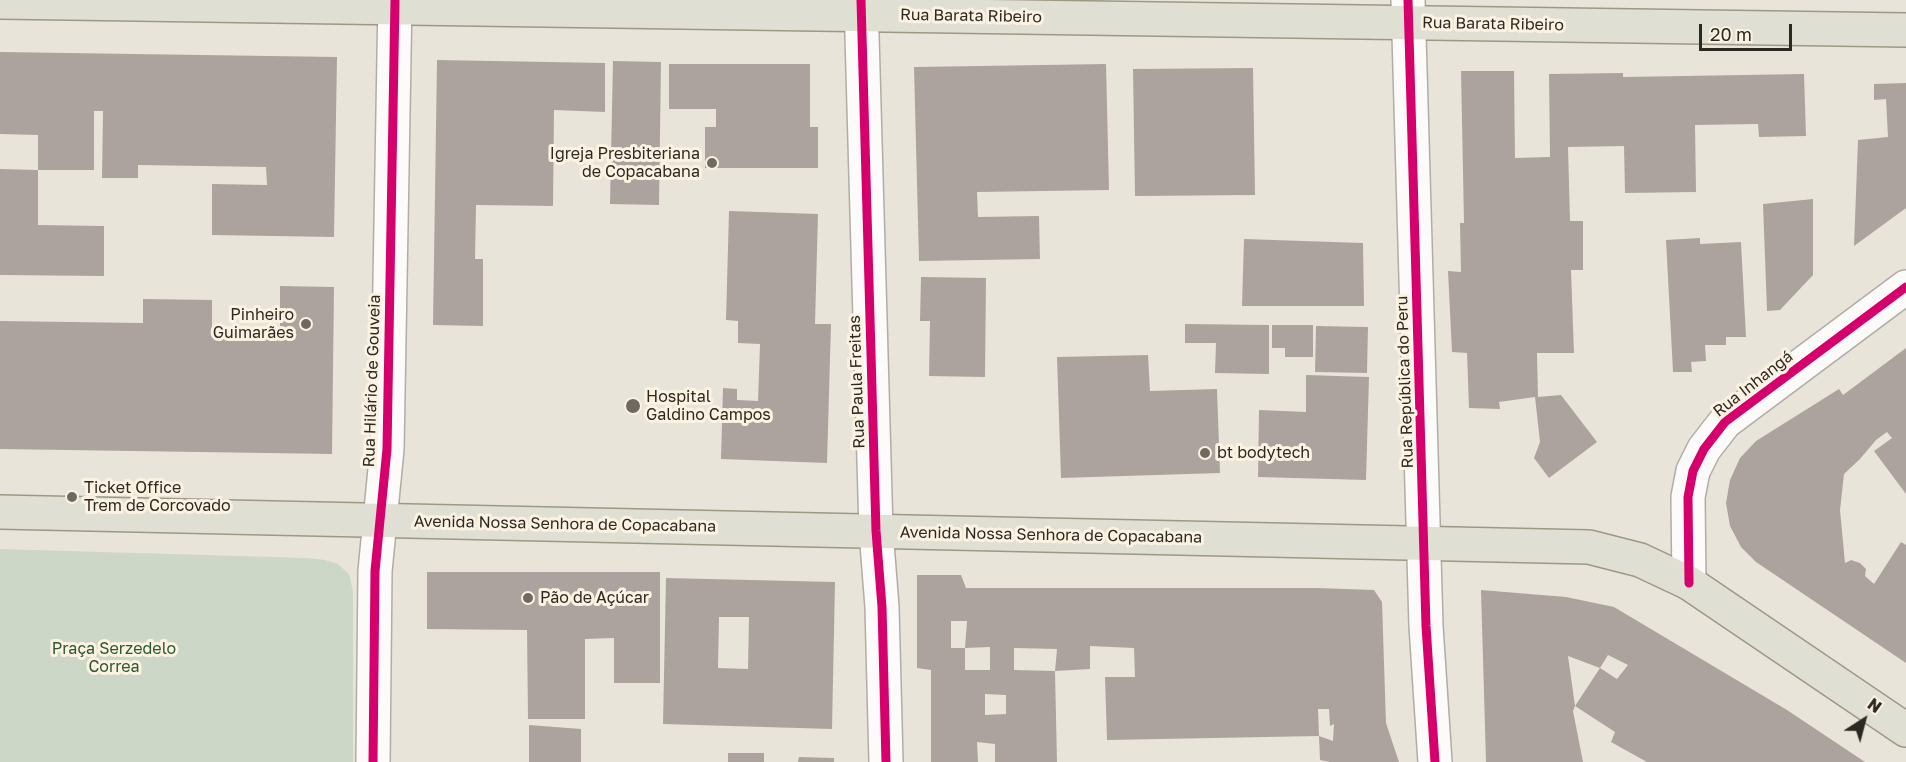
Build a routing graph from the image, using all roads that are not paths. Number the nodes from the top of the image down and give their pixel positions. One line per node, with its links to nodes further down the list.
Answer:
1 (0, 2): 2 (main road, Rua Barata Ribeiro)
2 (394, 3): 3 (main road, Rua Barata Ribeiro); 8 (street, Rua Hilário de Gouveia)
3 (861, 7): 4 (main road, Rua Barata Ribeiro); 9 (street, Rua Paula Freitas)
4 (1409, 11): 5 (main road, Rua Barata Ribeiro); 10 (street, Rua República do Peru)
5 (1906, 30)
6 (1906, 287): 11 (street, Rua Inhangá)
7 (0, 512): 8 (main road, Avenida Nossa Senhora de Copacabana)
8 (379, 519): 9 (main road, Avenida Nossa Senhora de Copacabana); 13 (street, Rua Hilário de Gouveia)
9 (876, 531): 10 (main road, Avenida Nossa Senhora de Copacabana); 14 (street, Rua Paula Freitas)
10 (1424, 543): 11 (main road, Avenida Nossa Senhora de Copacabana); 15 (street, Rua República do Peru)
11 (1689, 583): 12 (main road, Avenida Nossa Senhora de Copacabana)
12 (1906, 730)
13 (373, 762)
14 (886, 762)
15 (1435, 762)

